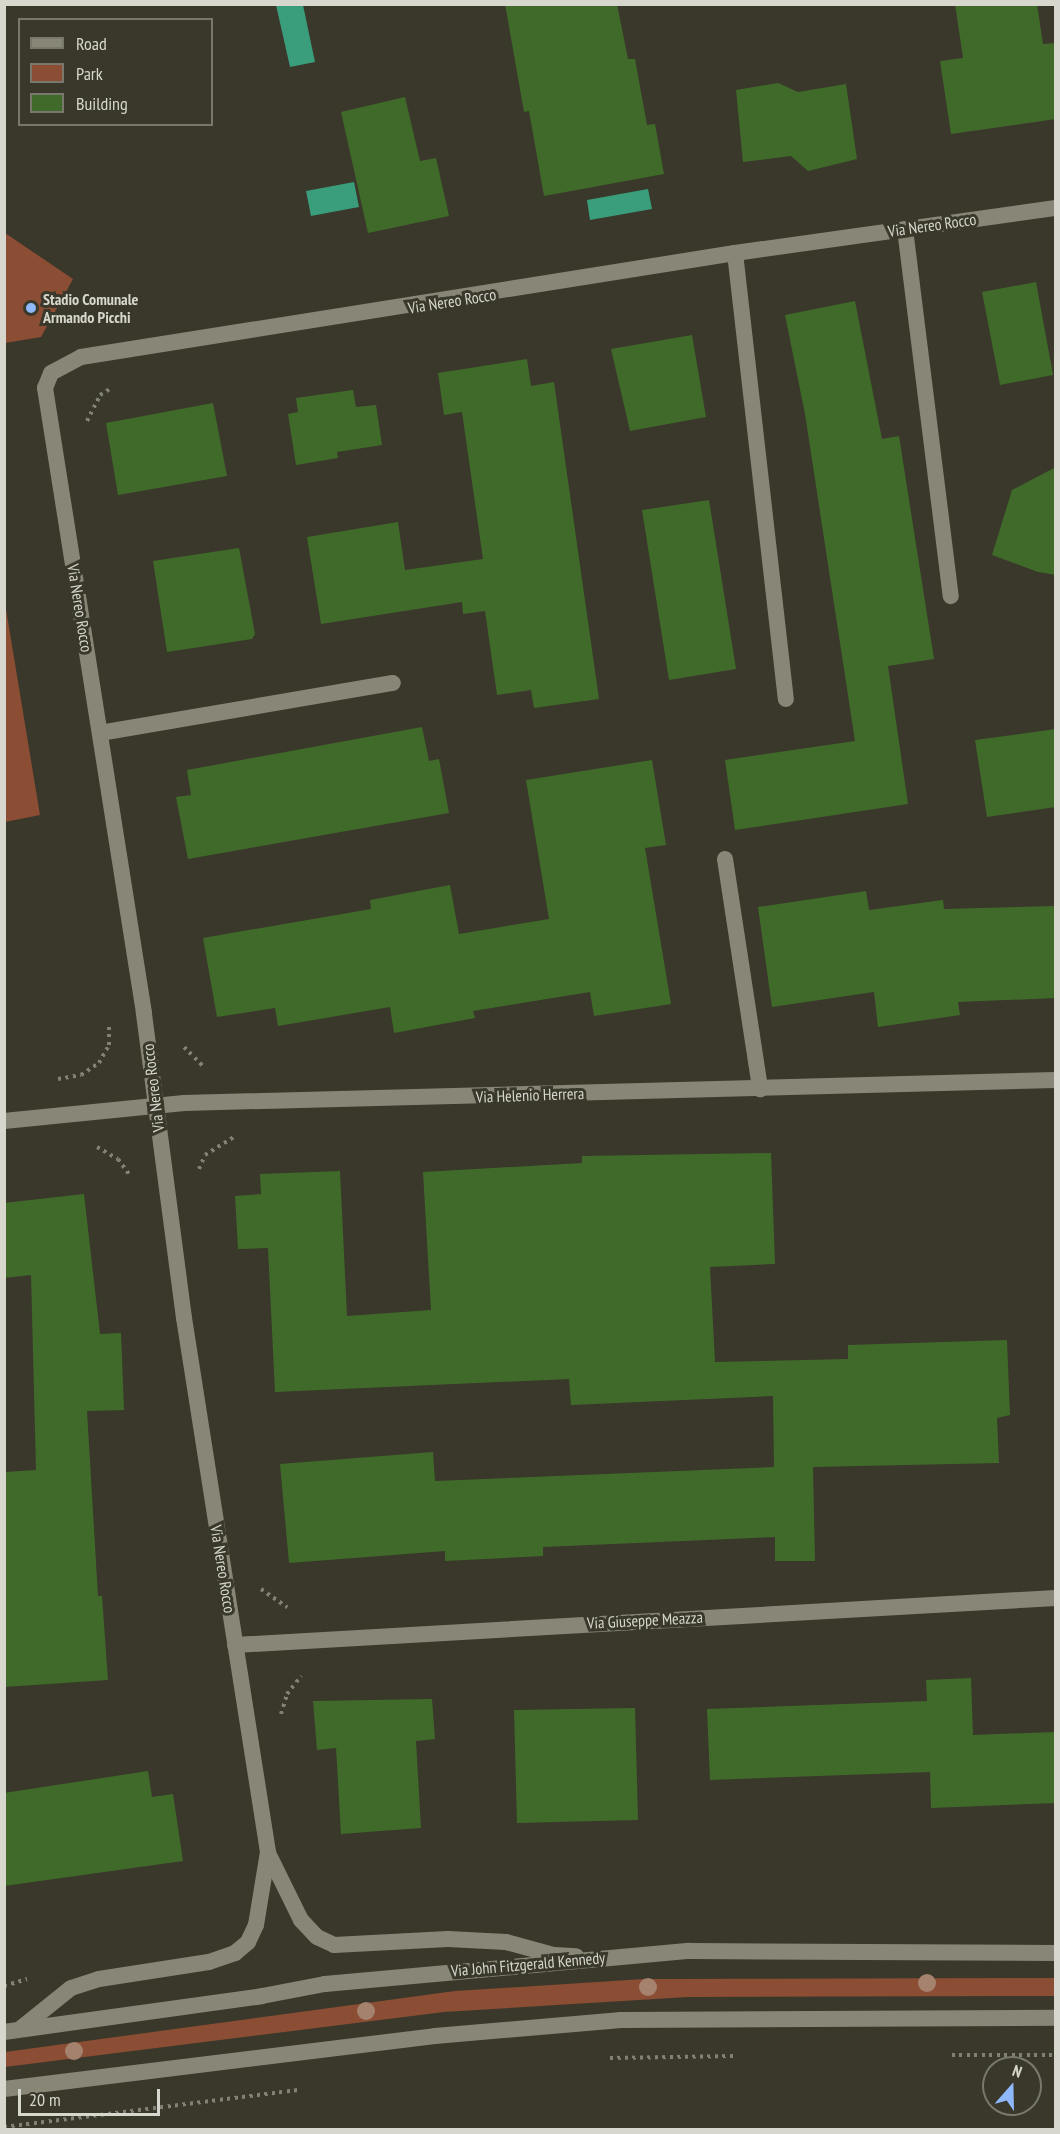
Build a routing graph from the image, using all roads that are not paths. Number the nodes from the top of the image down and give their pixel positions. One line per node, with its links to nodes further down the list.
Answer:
1 (1056, 208): 2 (street, Via Nereo Rocco)
2 (905, 229): 3 (street, Via Nereo Rocco); 4 (street)
3 (735, 253): 6 (street); 7 (street, Via Nereo Rocco)
4 (951, 596)
5 (393, 683): 7 (street)
6 (786, 699)
7 (100, 733): 11 (street, Via Nereo Rocco)
8 (725, 859): 10 (street)
9 (1056, 1080): 10 (street, Via Helenio Herrera)
10 (760, 1089): 11 (street, Via Helenio Herrera)
11 (154, 1106): 12 (street, Via Helenio Herrera); 14 (street, Via Nereo Rocco)
12 (4, 1121)
13 (1056, 1598): 14 (street, Via Giuseppe Meazza)
14 (235, 1645): 15 (street, Via Nereo Rocco)
15 (268, 1852): 17 (street, Via Nereo Rocco); 19 (street, Via Nereo Rocco)
16 (1056, 1953): 17 (street, Via John Fitzgerald Kennedy)
17 (604, 1958): 19 (street, Via John Fitzgerald Kennedy)
18 (1056, 2018): 20 (street)
19 (12, 2030)
20 (4, 2089)

